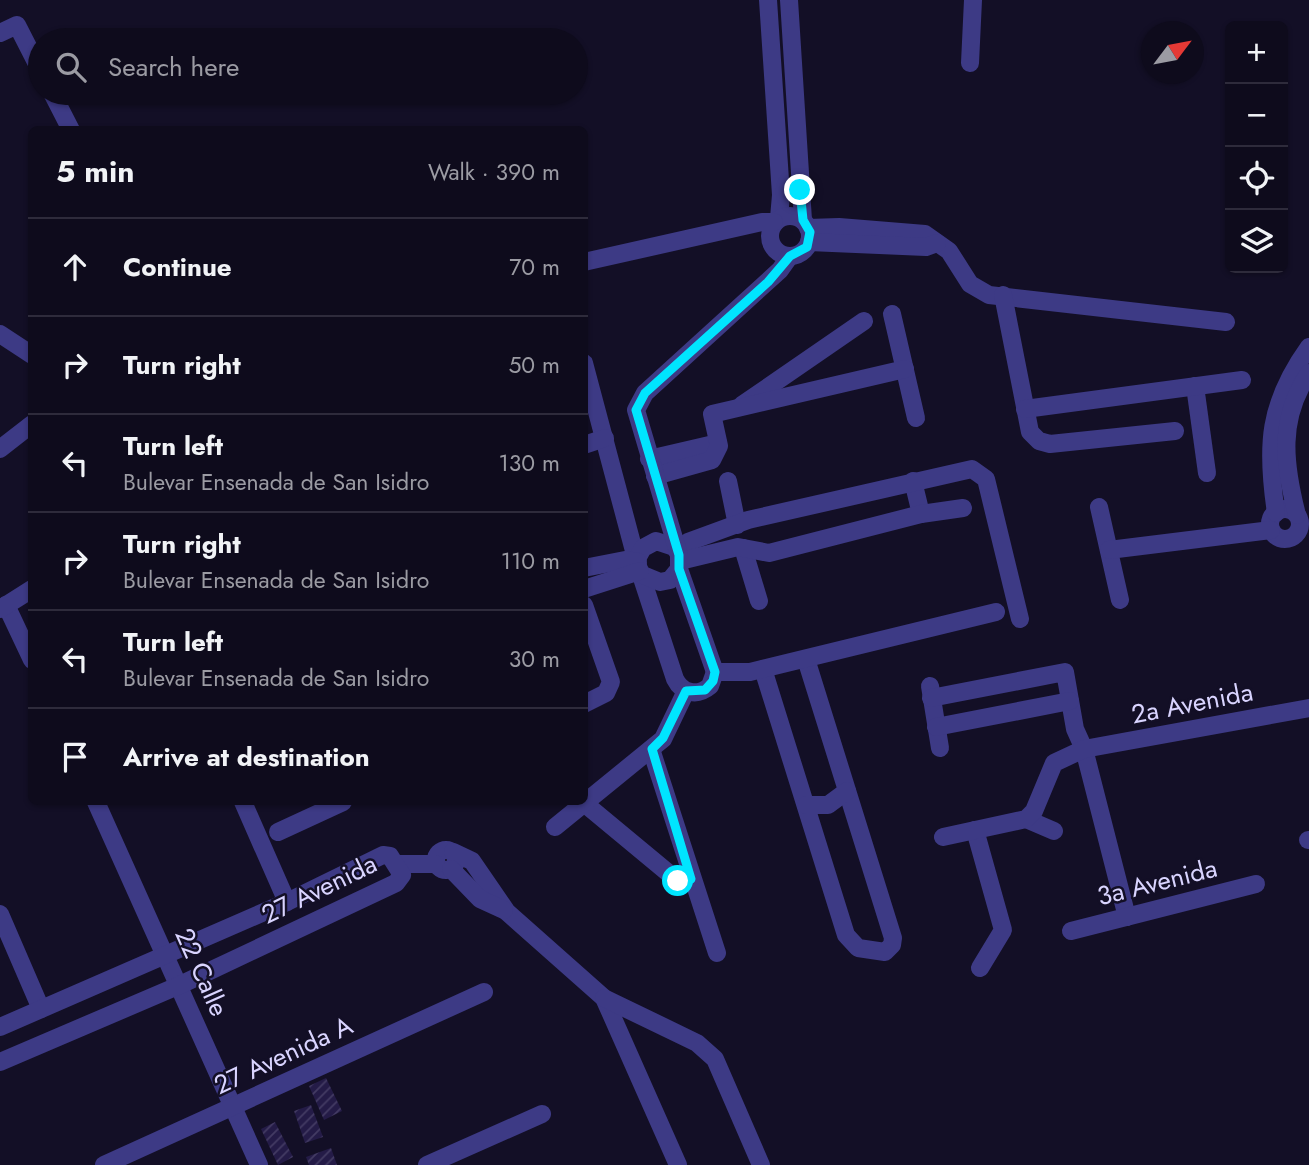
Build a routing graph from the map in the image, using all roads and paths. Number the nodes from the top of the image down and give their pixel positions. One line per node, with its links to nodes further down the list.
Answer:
1 (768, 0): 9 (street)
2 (789, 0): 10 (street)
3 (973, 0): 6 (street)
4 (0, 33): 5 (street)
5 (28, 46)
6 (970, 63)
7 (58, 105): 8 (street)
8 (69, 126)
9 (777, 220): 10 (street); 11 (street); 12 (street)
10 (807, 230): 11 (street); 13 (street)
11 (790, 256): 32 (street)
12 (588, 261)
13 (1003, 295): 16 (street); 25 (street)
14 (892, 314): 20 (street)
15 (864, 321): 26 (street)
16 (1226, 322)
17 (0, 334): 19 (street)
18 (1309, 347): 21 (street)
19 (28, 352)
20 (905, 369): 26 (street); 27 (street)
21 (1304, 378): 39 (street); 40 (street)
22 (1242, 380): 24 (street)
23 (588, 385): 29 (street)
24 (1195, 386): 25 (street); 33 (street)
25 (1025, 409): 30 (street)
26 (734, 411): 32 (street)
27 (916, 418)
28 (28, 427): 31 (street)
29 (597, 430): 45 (street)
30 (1175, 430)
31 (0, 449)
32 (652, 467): 44 (street)
33 (1207, 473)
34 (728, 481): 41 (street)
35 (913, 481): 38 (street); 41 (street); 54 (street)
36 (963, 508): 38 (street)
37 (1099, 508): 43 (street)
38 (921, 514): 42 (street)
39 (1297, 515): 40 (street); 40 (street)
40 (1273, 521): 43 (street)
41 (737, 525): 44 (street)
42 (743, 548): 44 (street); 50 (street)
43 (1109, 550): 49 (street)
44 (677, 557): 45 (street); 45 (street); 58 (street)
45 (640, 566): 46 (street); 47 (street); 59 (street)
46 (588, 567)
47 (588, 587)
48 (28, 591): 51 (street)
49 (1120, 600)
50 (759, 601)
51 (3, 607): 55 (street)
52 (996, 612): 56 (street)
53 (588, 616): 61 (street)
54 (1020, 619)
55 (28, 653)
56 (806, 659): 57 (street); 67 (street)
57 (763, 669): 58 (street); 73 (street)
58 (715, 672): 59 (street)
59 (680, 685): 65 (street)
60 (1070, 701): 63 (street); 63 (street); 66 (street)
61 (588, 702)
62 (1309, 708): 66 (street, 2a Avenida)
63 (936, 727): 64 (street)
64 (940, 748)
65 (652, 749): 68 (street); 82 (street)
66 (1084, 749): 75 (street, 2a Avenida); 86 (street)
67 (847, 791): 73 (street); 73 (street)
68 (588, 800)
69 (97, 805): 89 (street, 22 Calle)
70 (244, 805): 84 (street)
71 (582, 805): 76 (street)
72 (586, 805): 82 (street)
73 (806, 805)
74 (319, 807): 79 (street)
75 (1026, 818): 77 (street); 78 (street)
76 (555, 827)
77 (975, 830): 80 (street); 90 (street)
78 (1054, 831)
79 (278, 832)
80 (943, 837)
81 (396, 864): 84 (street, 27 Avenida); 91 (street, 27 Avenida); 93 (street)
82 (691, 879): 88 (street)
83 (1256, 884): 86 (street, 3a Avenida)
84 (287, 902): 89 (street, 27 Avenida)
85 (0, 914): 94 (street)
86 (1127, 917): 87 (street, 3a Avenida)
87 (1071, 931)
88 (717, 953)
89 (167, 956): 91 (street, 22 Calle); 94 (street, 27 Avenida)
90 (980, 968)
91 (180, 985): 96 (street, 27 Avenida); 97 (street, 22 Calle)
92 (484, 992): 97 (street, 27 Avenida A)
93 (604, 999): 102 (street); 103 (street)
94 (41, 1009): 95 (street, 27 Avenida)
95 (0, 1027)
96 (0, 1062)
97 (234, 1107): 99 (street, 27 Avenida A); 100 (street, 22 Calle)
98 (542, 1114): 101 (street)
99 (104, 1165)
100 (259, 1165)
101 (426, 1165)
102 (678, 1165)
103 (761, 1165)

